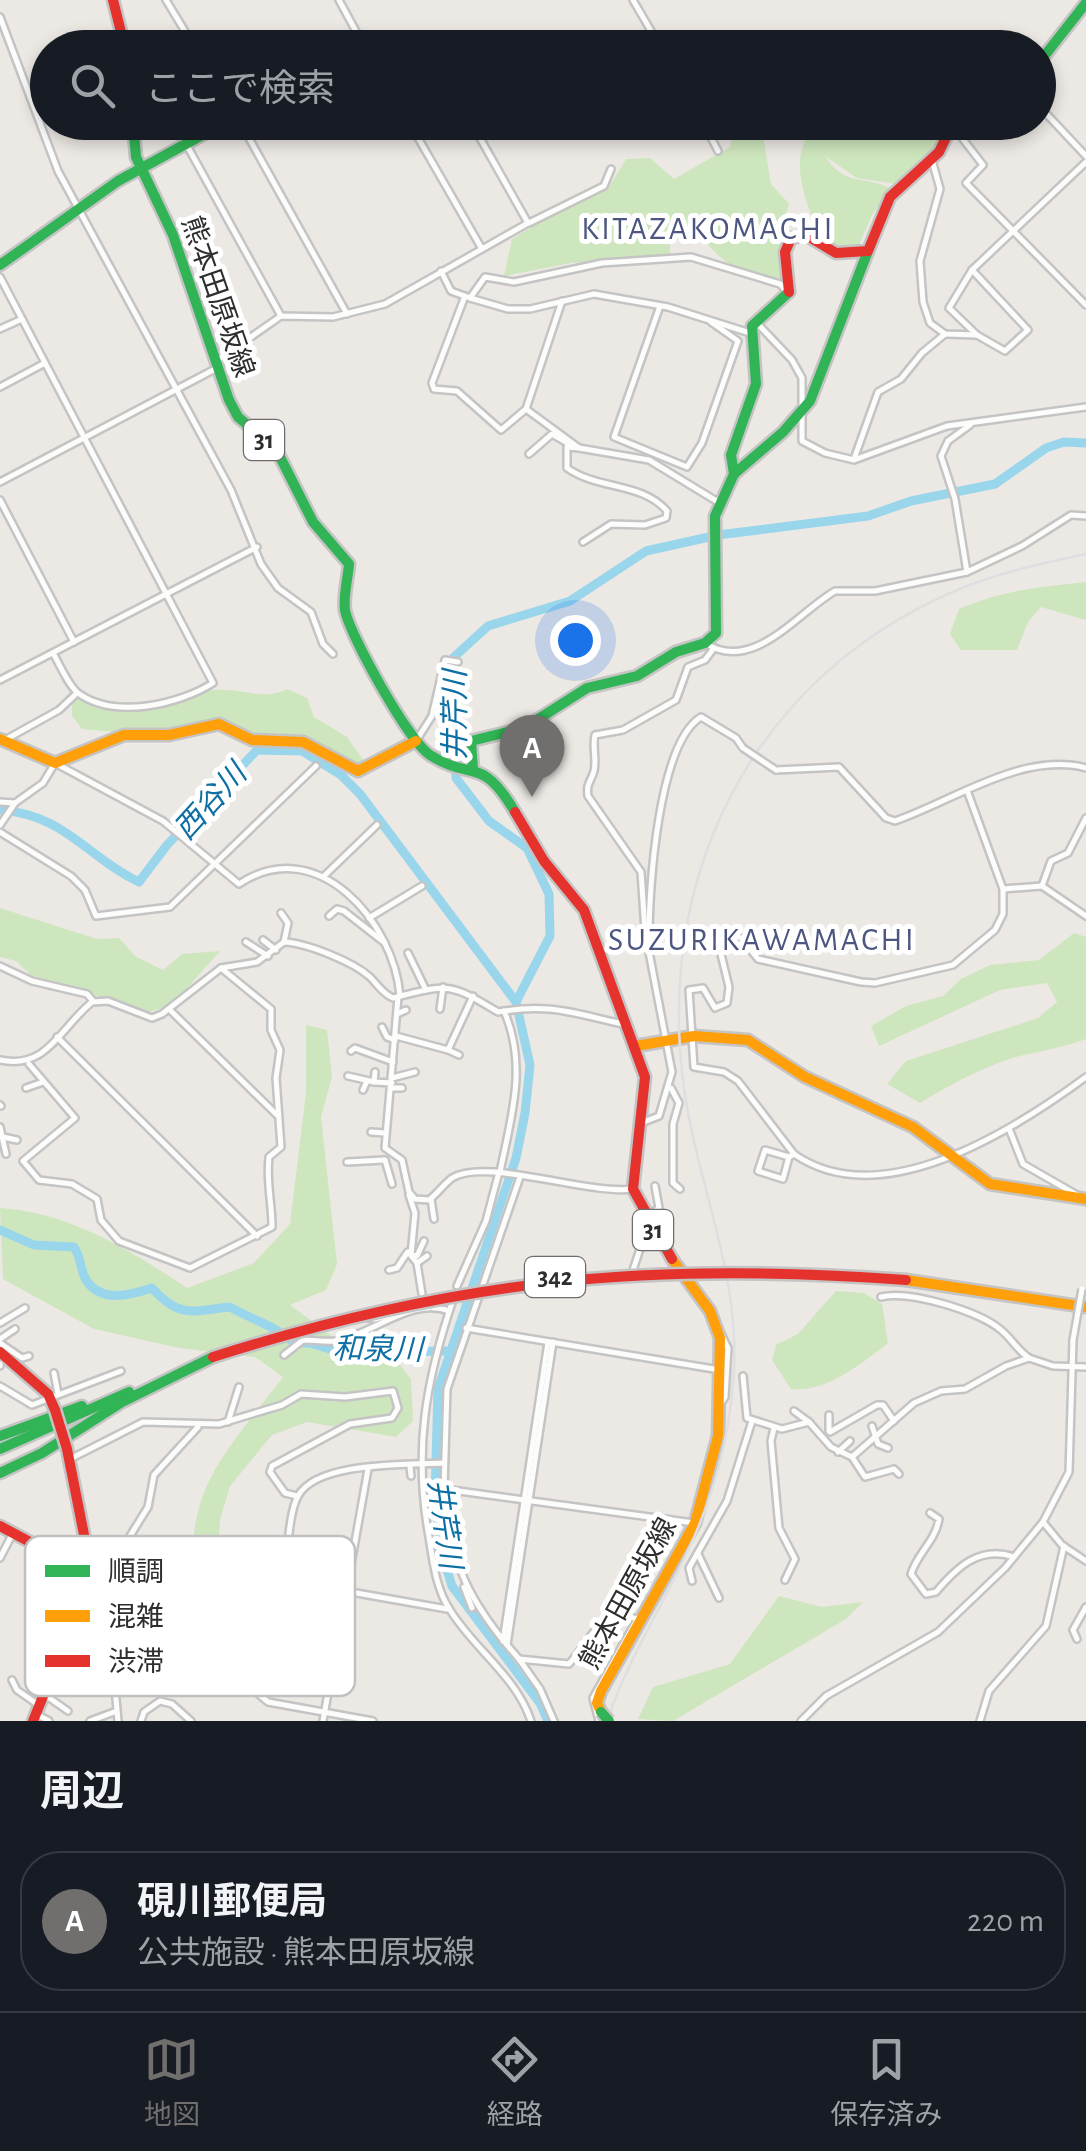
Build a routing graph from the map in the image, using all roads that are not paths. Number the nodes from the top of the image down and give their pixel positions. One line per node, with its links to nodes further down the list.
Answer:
1 (113, 0): 7 (main road)
2 (166, 0): 8 (street)
3 (339, 0): 9 (street)
4 (633, 0): 10 (street)
5 (1086, 2): 11 (main road)
6 (0, 17): 12 (street)
7 (120, 30)
8 (183, 30)
9 (356, 30)
10 (650, 30)
11 (1056, 41)
12 (30, 97)
13 (1056, 126): 26 (street)
14 (46, 140): 30 (street)
15 (136, 140): 28 (main road, 熊本田原坂線 / 31)
16 (183, 140): 24 (street)
17 (196, 140): 24 (main road)
18 (250, 140): 44 (street)
19 (418, 140): 33 (street)
20 (481, 140): 31 (street)
21 (712, 140): 25 (street)
22 (949, 140): 27 (main road)
23 (965, 140): 32 (street)
24 (186, 146): 28 (main road); 45 (street)
25 (718, 151)
26 (1086, 159): 32 (street)
27 (932, 160): 34 (main road); 51 (street)
28 (141, 167): 30 (main road); 54 (main road, 熊本田原坂線 / 31)
29 (611, 168): 31 (street)
30 (79, 210): 35 (main road); 56 (street)
31 (528, 223): 33 (street)
32 (1014, 230): 36 (street); 42 (street)
33 (482, 249): 37 (street)
34 (868, 251): 39 (main road); 59 (main road)
35 (0, 264)
36 (972, 270): 52 (street); 52 (street)
37 (441, 272): 40 (street); 44 (street)
38 (0, 277): 46 (street)
39 (789, 294): 40 (street); 47 (main road)
40 (468, 297): 41 (street); 58 (street)
41 (562, 302): 43 (street); 58 (street)
42 (1086, 305)
43 (660, 306): 48 (street); 48 (street)
44 (348, 314): 45 (street)
45 (281, 316): 54 (street)
46 (22, 318): 49 (street); 53 (street)
47 (754, 320): 50 (main road); 59 (street)
48 (711, 322): 50 (street)
49 (0, 330)
50 (750, 333): 65 (main road)
51 (946, 334): 52 (street); 64 (street)
52 (977, 335)
53 (45, 364): 55 (street); 61 (street)
54 (216, 365): 56 (street); 82 (main road, 熊本田原坂線 / 31)
55 (0, 387)
56 (173, 390): 61 (street); 71 (street)
57 (1086, 407): 60 (street)
58 (526, 408): 62 (street)
59 (800, 415): 64 (street); 65 (main road)
60 (972, 424): 64 (street); 72 (street)
61 (84, 438): 66 (street); 73 (street)
62 (578, 448): 63 (street); 68 (street); 70 (street)
63 (528, 454)
64 (854, 460)
65 (734, 474): 68 (main road)
66 (0, 482)
67 (0, 500): 74 (street)
68 (718, 502): 75 (main road)
69 (1086, 516): 72 (street)
70 (583, 542)
71 (257, 548): 73 (street); 77 (street)
72 (966, 572): 75 (street)
73 (166, 593): 74 (street); 80 (street)
74 (74, 642): 76 (street)
75 (710, 645): 85 (main road); 106 (street)
76 (53, 654): 79 (street); 80 (street)
77 (333, 654)
78 (458, 662): 82 (street)
79 (0, 680)
80 (77, 693): 81 (street)
81 (2, 740): 83 (main road)
82 (416, 741): 83 (main road); 85 (main road, 熊本田原坂線 / 31)
83 (55, 762): 89 (street); 93 (street)
84 (316, 766): 93 (street)
85 (462, 767): 122 (main road, 熊本田原坂線 / 31)
86 (1086, 768): 87 (street)
87 (968, 793): 97 (street); 106 (street, bridge)
88 (0, 802): 89 (street)
89 (15, 803): 92 (street)
90 (1086, 818): 96 (street)
91 (377, 825): 94 (street)
92 (0, 828): 93 (street)
93 (214, 864): 94 (street)
94 (323, 878): 101 (street)
95 (422, 886): 101 (street)
96 (1042, 886): 97 (street); 100 (street)
97 (1002, 889): 124 (street)
98 (281, 913): 104 (street)
99 (330, 916): 105 (street)
100 (1086, 916)
101 (370, 918): 105 (street)
102 (263, 940): 107 (street)
103 (246, 942): 109 (street)
104 (284, 942): 107 (street); 114 (street)
105 (388, 944): 114 (street)
106 (649, 945): 127 (street)
107 (276, 950): 109 (street)
108 (408, 953): 113 (street)
109 (268, 956): 111 (street)
110 (0, 966): 116 (street)
111 (221, 968): 117 (street); 148 (street)
112 (443, 986): 113 (street); 115 (street); 118 (street)
113 (426, 990): 114 (street)
114 (399, 996): 121 (street)
115 (473, 996): 120 (street); 129 (street)
116 (94, 1002): 117 (street); 125 (street)
117 (169, 1009): 148 (street)
118 (440, 1009)
119 (406, 1010): 121 (street)
120 (507, 1011): 122 (street); 162 (street)
121 (397, 1014): 126 (street)
122 (626, 1024): 128 (main road, 熊本田原坂線 / 31)
123 (382, 1027): 126 (street)
124 (694, 1036): 127 (main road); 156 (main road); 158 (street)
125 (57, 1037): 134 (street); 174 (street)
126 (395, 1038): 129 (street); 133 (street)
127 (662, 1040): 128 (main road); 142 (street)
128 (636, 1046): 149 (main road, 熊本田原坂線 / 31)
129 (448, 1050): 131 (street)
130 (351, 1051): 133 (street)
131 (459, 1054)
132 (0, 1060): 134 (street)
133 (393, 1062): 141 (street)
134 (29, 1064): 140 (street)
135 (375, 1072): 139 (street)
136 (414, 1072): 141 (street)
137 (348, 1076): 139 (street)
138 (1086, 1078): 151 (street)
139 (371, 1081): 141 (street); 145 (street)
140 (43, 1082): 143 (street); 174 (street)
141 (392, 1083): 144 (street); 147 (street)
142 (671, 1087): 149 (street); 166 (street)
143 (26, 1088)
144 (402, 1088)
145 (363, 1090)
146 (379, 1114): 147 (street)
147 (388, 1115): 153 (street)
148 (279, 1117): 174 (street)
149 (640, 1124): 167 (main road, 熊本田原坂線 / 31)
150 (0, 1127): 154 (street)
151 (1010, 1131): 156 (street); 170 (street)
152 (370, 1132): 153 (street)
153 (385, 1134): 159 (street)
154 (3, 1137): 155 (street); 157 (street)
155 (17, 1140)
156 (954, 1153): 158 (street); 170 (main road)
157 (6, 1154)
158 (791, 1156): 158 (street)
159 (387, 1157): 160 (street); 164 (street); 168 (street)
160 (347, 1162)
161 (637, 1165): 171 (street)
162 (500, 1172): 163 (street); 169 (street); 182 (street)
163 (520, 1178): 167 (street); 195 (street)
164 (392, 1184)
165 (655, 1186): 171 (street)
166 (680, 1188)
167 (634, 1189): 173 (main road, 熊本田原坂線 / 31)
168 (409, 1192): 169 (street); 176 (street)
169 (431, 1200): 172 (street)
170 (1085, 1200)
171 (651, 1216): 185 (street)
172 (434, 1220)
173 (655, 1233): 180 (street); 185 (main road, 熊本田原坂線 / 31)
174 (258, 1236)
175 (424, 1241): 176 (street)
176 (409, 1252): 178 (street); 179 (street)
177 (427, 1256): 178 (street)
178 (417, 1263): 188 (street)
179 (389, 1270)
180 (633, 1273): 181 (street); 184 (street)
181 (671, 1274)
182 (458, 1286)
183 (1082, 1289): 205 (street, bridge)
184 (493, 1292)
185 (696, 1293): 196 (main road, 熊本田原坂線 / 31)
186 (454, 1296): 192 (street)
187 (881, 1297): 204 (street)
188 (423, 1301): 191 (street); 192 (street)
189 (1086, 1307): 203 (main road, 342, bridge)
190 (26, 1308): 194 (street)
191 (411, 1312): 193 (street); 201 (street)
192 (449, 1312): 237 (street)
193 (362, 1316)
194 (0, 1322)
195 (466, 1328): 199 (street); 236 (street)
196 (717, 1328): 207 (main road, 熊本田原坂線 / 31); 215 (street)
197 (15, 1330): 198 (street)
198 (0, 1341): 202 (street)
199 (550, 1342): 207 (street); 245 (street)
200 (0, 1352): 214 (main road)
201 (284, 1355)
202 (29, 1356)
203 (214, 1357): 213 (main road, 342); 240 (main road)
204 (1028, 1358): 205 (street); 221 (street)
205 (1070, 1367): 206 (street); 247 (street)
206 (1086, 1367)
207 (721, 1370): 215 (main road, 熊本田原坂線 / 31)
208 (121, 1371): 214 (street)
209 (54, 1372): 214 (street)
210 (743, 1376): 220 (street)
211 (0, 1386): 214 (street)
212 (238, 1387): 222 (street)
213 (126, 1393): 229 (main road); 232 (main road, 342)
214 (54, 1396): 234 (main road, bridge)
215 (720, 1404): 248 (main road, 熊本田原坂線 / 31)
216 (282, 1405): 218 (street); 222 (street); 244 (street)
217 (794, 1411): 223 (street)
218 (289, 1412)
219 (829, 1415): 227 (street)
220 (752, 1420): 226 (street); 257 (street)
221 (894, 1421): 227 (street); 228 (street)
222 (228, 1422): 224 (street)
223 (809, 1422): 226 (street); 227 (street)
224 (200, 1426): 234 (street); 252 (street)
225 (872, 1426): 228 (street)
226 (774, 1428): 261 (street)
227 (827, 1435): 233 (street)
228 (878, 1435): 231 (street); 235 (street)
229 (0, 1436)
230 (850, 1441): 233 (street)
231 (888, 1448)
232 (0, 1450)
233 (838, 1452): 235 (street)
234 (68, 1454): 251 (main road)
235 (852, 1457): 241 (street)
236 (442, 1463): 237 (street); 243 (street)
237 (423, 1465): 238 (street); 268 (street)
238 (410, 1466): 239 (street); 242 (street)
239 (368, 1469): 244 (street); 255 (street)
240 (0, 1473)
241 (899, 1474)
242 (411, 1476)
243 (444, 1490): 245 (street); 263 (street)
244 (298, 1496): 253 (street)
245 (527, 1498): 248 (street); 271 (street)
246 (930, 1513): 258 (street)
247 (1043, 1522): 256 (street); 258 (street)
248 (695, 1524): 269 (main road, 熊本田原坂線 / 31)
249 (0, 1526): 250 (main road)
250 (13, 1533): 254 (main road); 259 (street)
251 (84, 1536)
252 (130, 1536)
253 (291, 1536)
254 (25, 1539)
255 (355, 1541)
256 (1064, 1546): 260 (street); 292 (street)
257 (698, 1554): 262 (street); 265 (street)
258 (1014, 1556): 291 (street)
259 (0, 1558)
260 (1086, 1561)
261 (785, 1580)
262 (692, 1581)
263 (463, 1584): 266 (street); 271 (street)
264 (355, 1593): 268 (street)
265 (719, 1598)
266 (472, 1608)
267 (1086, 1608): 270 (street)
268 (449, 1609): 289 (street)
269 (639, 1619): 272 (street); 281 (main road, 熊本田原坂線 / 31)
270 (1077, 1638)
271 (505, 1643): 272 (street)
272 (519, 1659): 290 (street)
273 (12, 1680): 277 (street)
274 (115, 1696): 279 (street)
275 (261, 1696): 280 (street)
276 (328, 1696): 280 (street)
277 (38, 1709): 278 (street); 282 (street)
278 (68, 1710)
279 (115, 1711): 283 (street); 284 (street)
280 (325, 1712): 287 (street); 288 (street)
281 (603, 1718)
282 (49, 1721)
283 (90, 1721)
284 (118, 1721)
285 (141, 1721): 286 (street)
286 (192, 1721)
287 (323, 1721)
288 (373, 1721)
289 (531, 1721)
290 (554, 1721)
291 (801, 1721)
292 (980, 1721)

